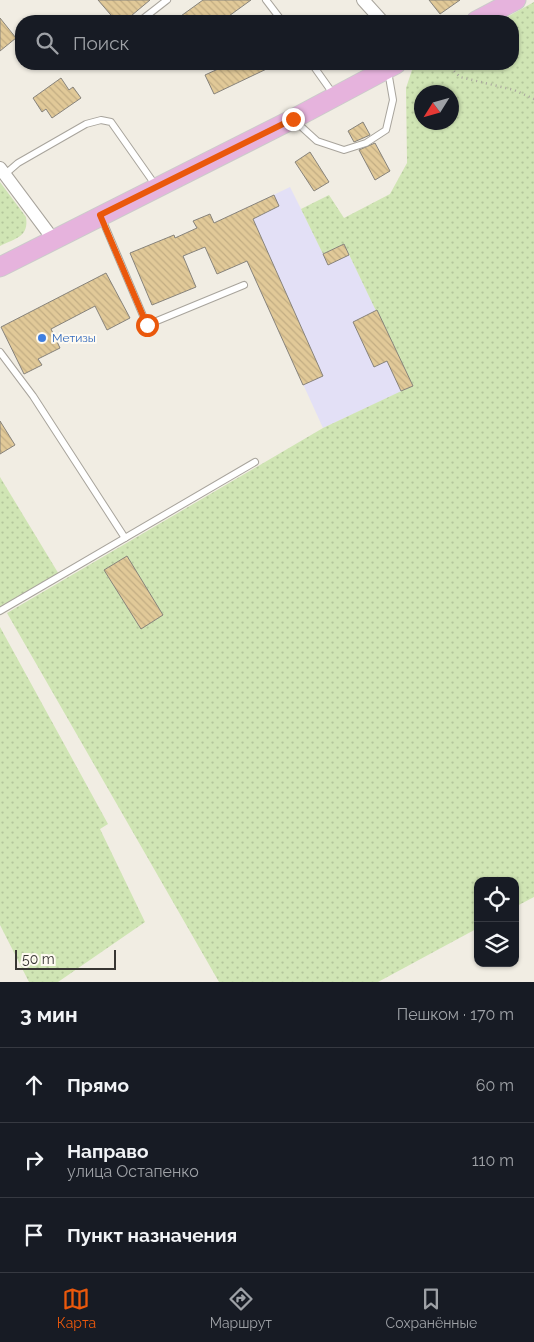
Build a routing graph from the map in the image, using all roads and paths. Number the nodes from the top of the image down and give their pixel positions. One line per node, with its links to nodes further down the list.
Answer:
1 (167, 0): 5 (lane)
2 (266, 0): 6 (lane)
3 (363, 0): 7 (street)
4 (516, 0): 8 (main road)
5 (148, 15)
6 (277, 15)
7 (377, 15)
8 (487, 15)
9 (316, 70): 13 (lane)
10 (384, 70): 13 (main road)
11 (392, 70): 15 (lane)
12 (453, 70): 14 (path)
13 (335, 96): 15 (main road)
14 (534, 99)
15 (293, 119): 17 (main road)
16 (2, 174): 17 (lane); 19 (street)
17 (156, 186): 18 (main road)
18 (100, 215): 19 (main road); 21 (lane)
19 (53, 239): 20 (main road)
20 (0, 267)
21 (244, 284)
22 (0, 352): 24 (lane)
23 (255, 462): 24 (lane)
24 (125, 538): 25 (lane)
25 (0, 611)

